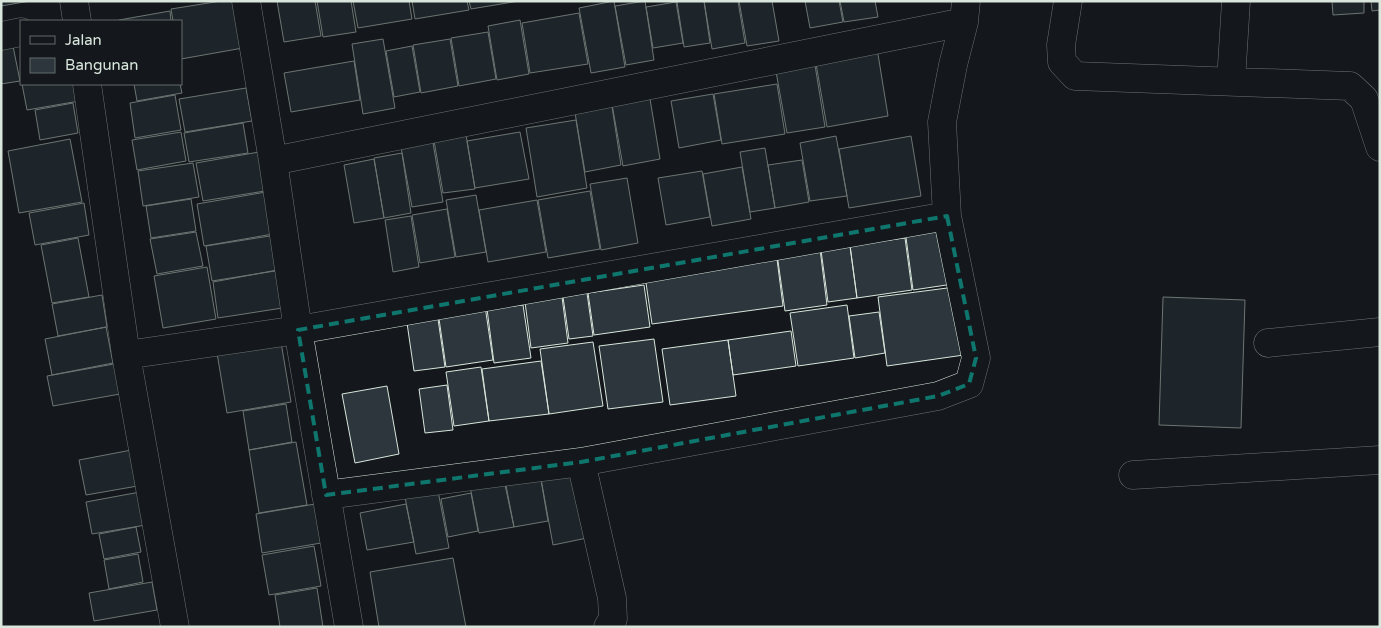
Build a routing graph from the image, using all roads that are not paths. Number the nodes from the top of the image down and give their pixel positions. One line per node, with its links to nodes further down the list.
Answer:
1 (74, 1): 6 (street)
2 (246, 1): 12 (street)
3 (1068, 1): 9 (street)
4 (1236, 1): 9 (street)
5 (965, 12): 12 (street); 13 (street)
6 (77, 20)
7 (20, 32): 8 (street)
8 (1, 36)
9 (1231, 81): 11 (street)
10 (86, 85): 17 (street)
11 (1380, 147)
12 (273, 161): 14 (street)
13 (947, 216): 14 (street); 19 (street)
14 (298, 330): 17 (street); 21 (street)
15 (1380, 332): 16 (street)
16 (1268, 343)
17 (126, 355): 22 (street)
18 (1380, 460): 20 (street)
19 (581, 462): 21 (street); 24 (street)
20 (1133, 475)
21 (326, 495): 23 (street)
22 (175, 627)
23 (349, 627)
24 (608, 627)

